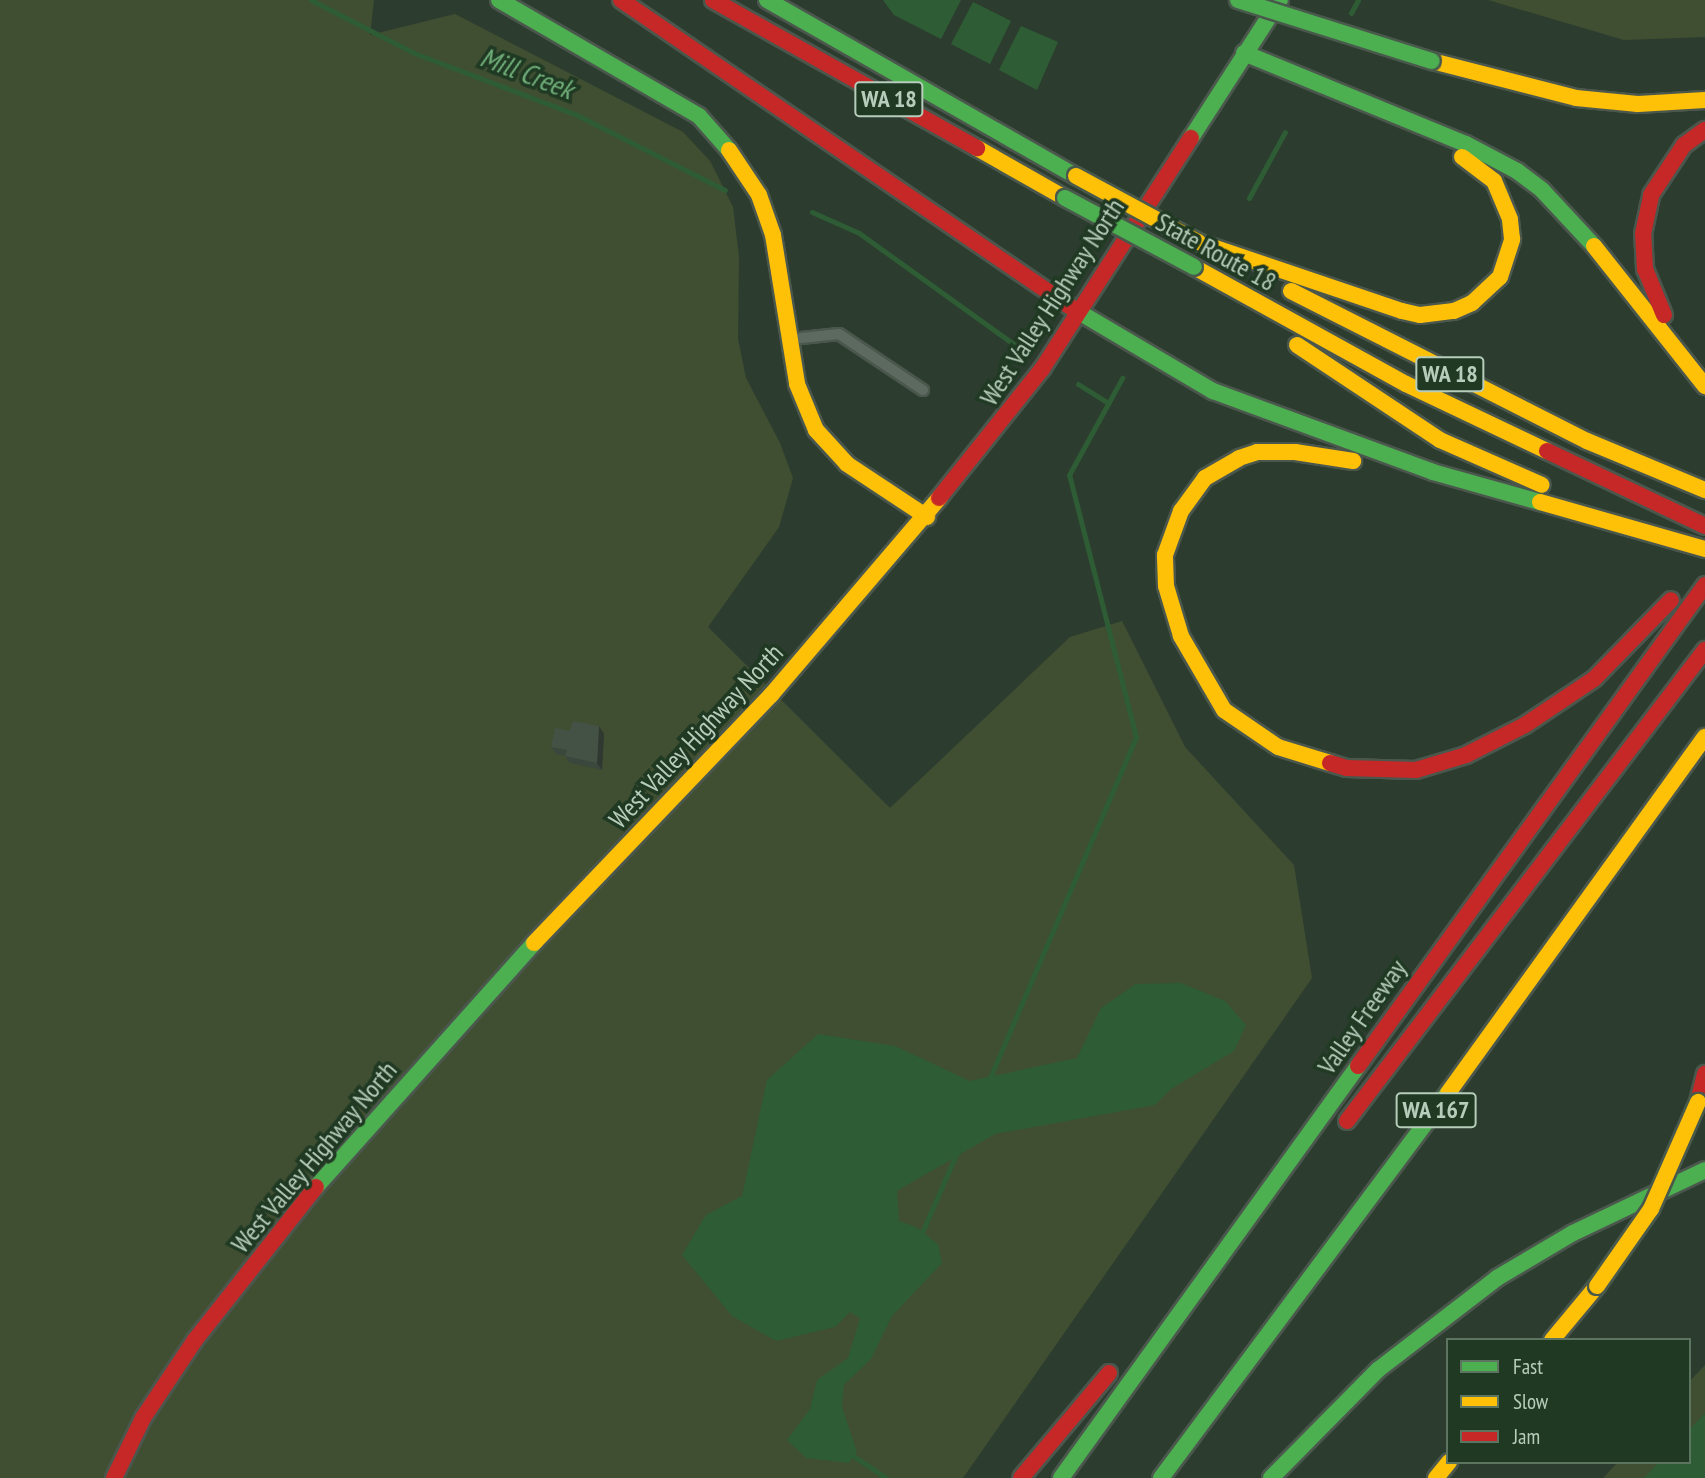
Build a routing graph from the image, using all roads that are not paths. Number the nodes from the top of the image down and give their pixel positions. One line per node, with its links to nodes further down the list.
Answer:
1 (499, 0): 14 (main road)
2 (621, 0): 13 (main road)
3 (713, 0): 12 (main road, State Route 18 / WA 18, bridge)
4 (766, 0): 11 (main road, State Route 18 / WA 18, bridge)
5 (1238, 0): 8 (main road, bridge)
6 (1280, 0): 7 (main road, West Valley Highway North)
7 (1244, 54): 9 (main road); 13 (main road, West Valley Highway North)
8 (1705, 100)
9 (1367, 106): 11 (main road); 15 (main road)
10 (1705, 130): 15 (main road)
11 (1201, 243): 18 (main road, State Route 18 / WA 18)
12 (1230, 288): 20 (main road, State Route 18 / WA 18); 21 (main road)
13 (1079, 312): 17 (main road); 19 (main road, West Valley Highway North)
14 (791, 340): 16 (lane); 19 (main road)
15 (1704, 386)
16 (923, 390)
17 (1433, 472): 21 (main road); 23 (main road)
18 (1705, 490)
19 (927, 517): 36 (main road, West Valley Highway North)
20 (1705, 526)
21 (1645, 530): 22 (main road)
22 (1705, 549)
23 (1705, 565)
24 (1705, 585): 28 (main road, Valley Freeway)
25 (1705, 650): 29 (main road)
26 (1705, 737): 40 (main road, WA 167)
27 (1705, 1074): 33 (main road, bridge)
28 (1352, 1075): 32 (main road); 38 (main road, Valley Freeway)
29 (1338, 1134)
30 (1705, 1170): 41 (main road)
31 (1204, 1310): 39 (main road)
32 (1153, 1320)
33 (1554, 1338)
34 (1118, 1362): 37 (main road)
35 (1447, 1464): 42 (main road)
36 (114, 1478)
37 (1021, 1478)
38 (1060, 1478)
39 (1078, 1478)
40 (1161, 1478)
41 (1271, 1478)
42 (1436, 1478)

